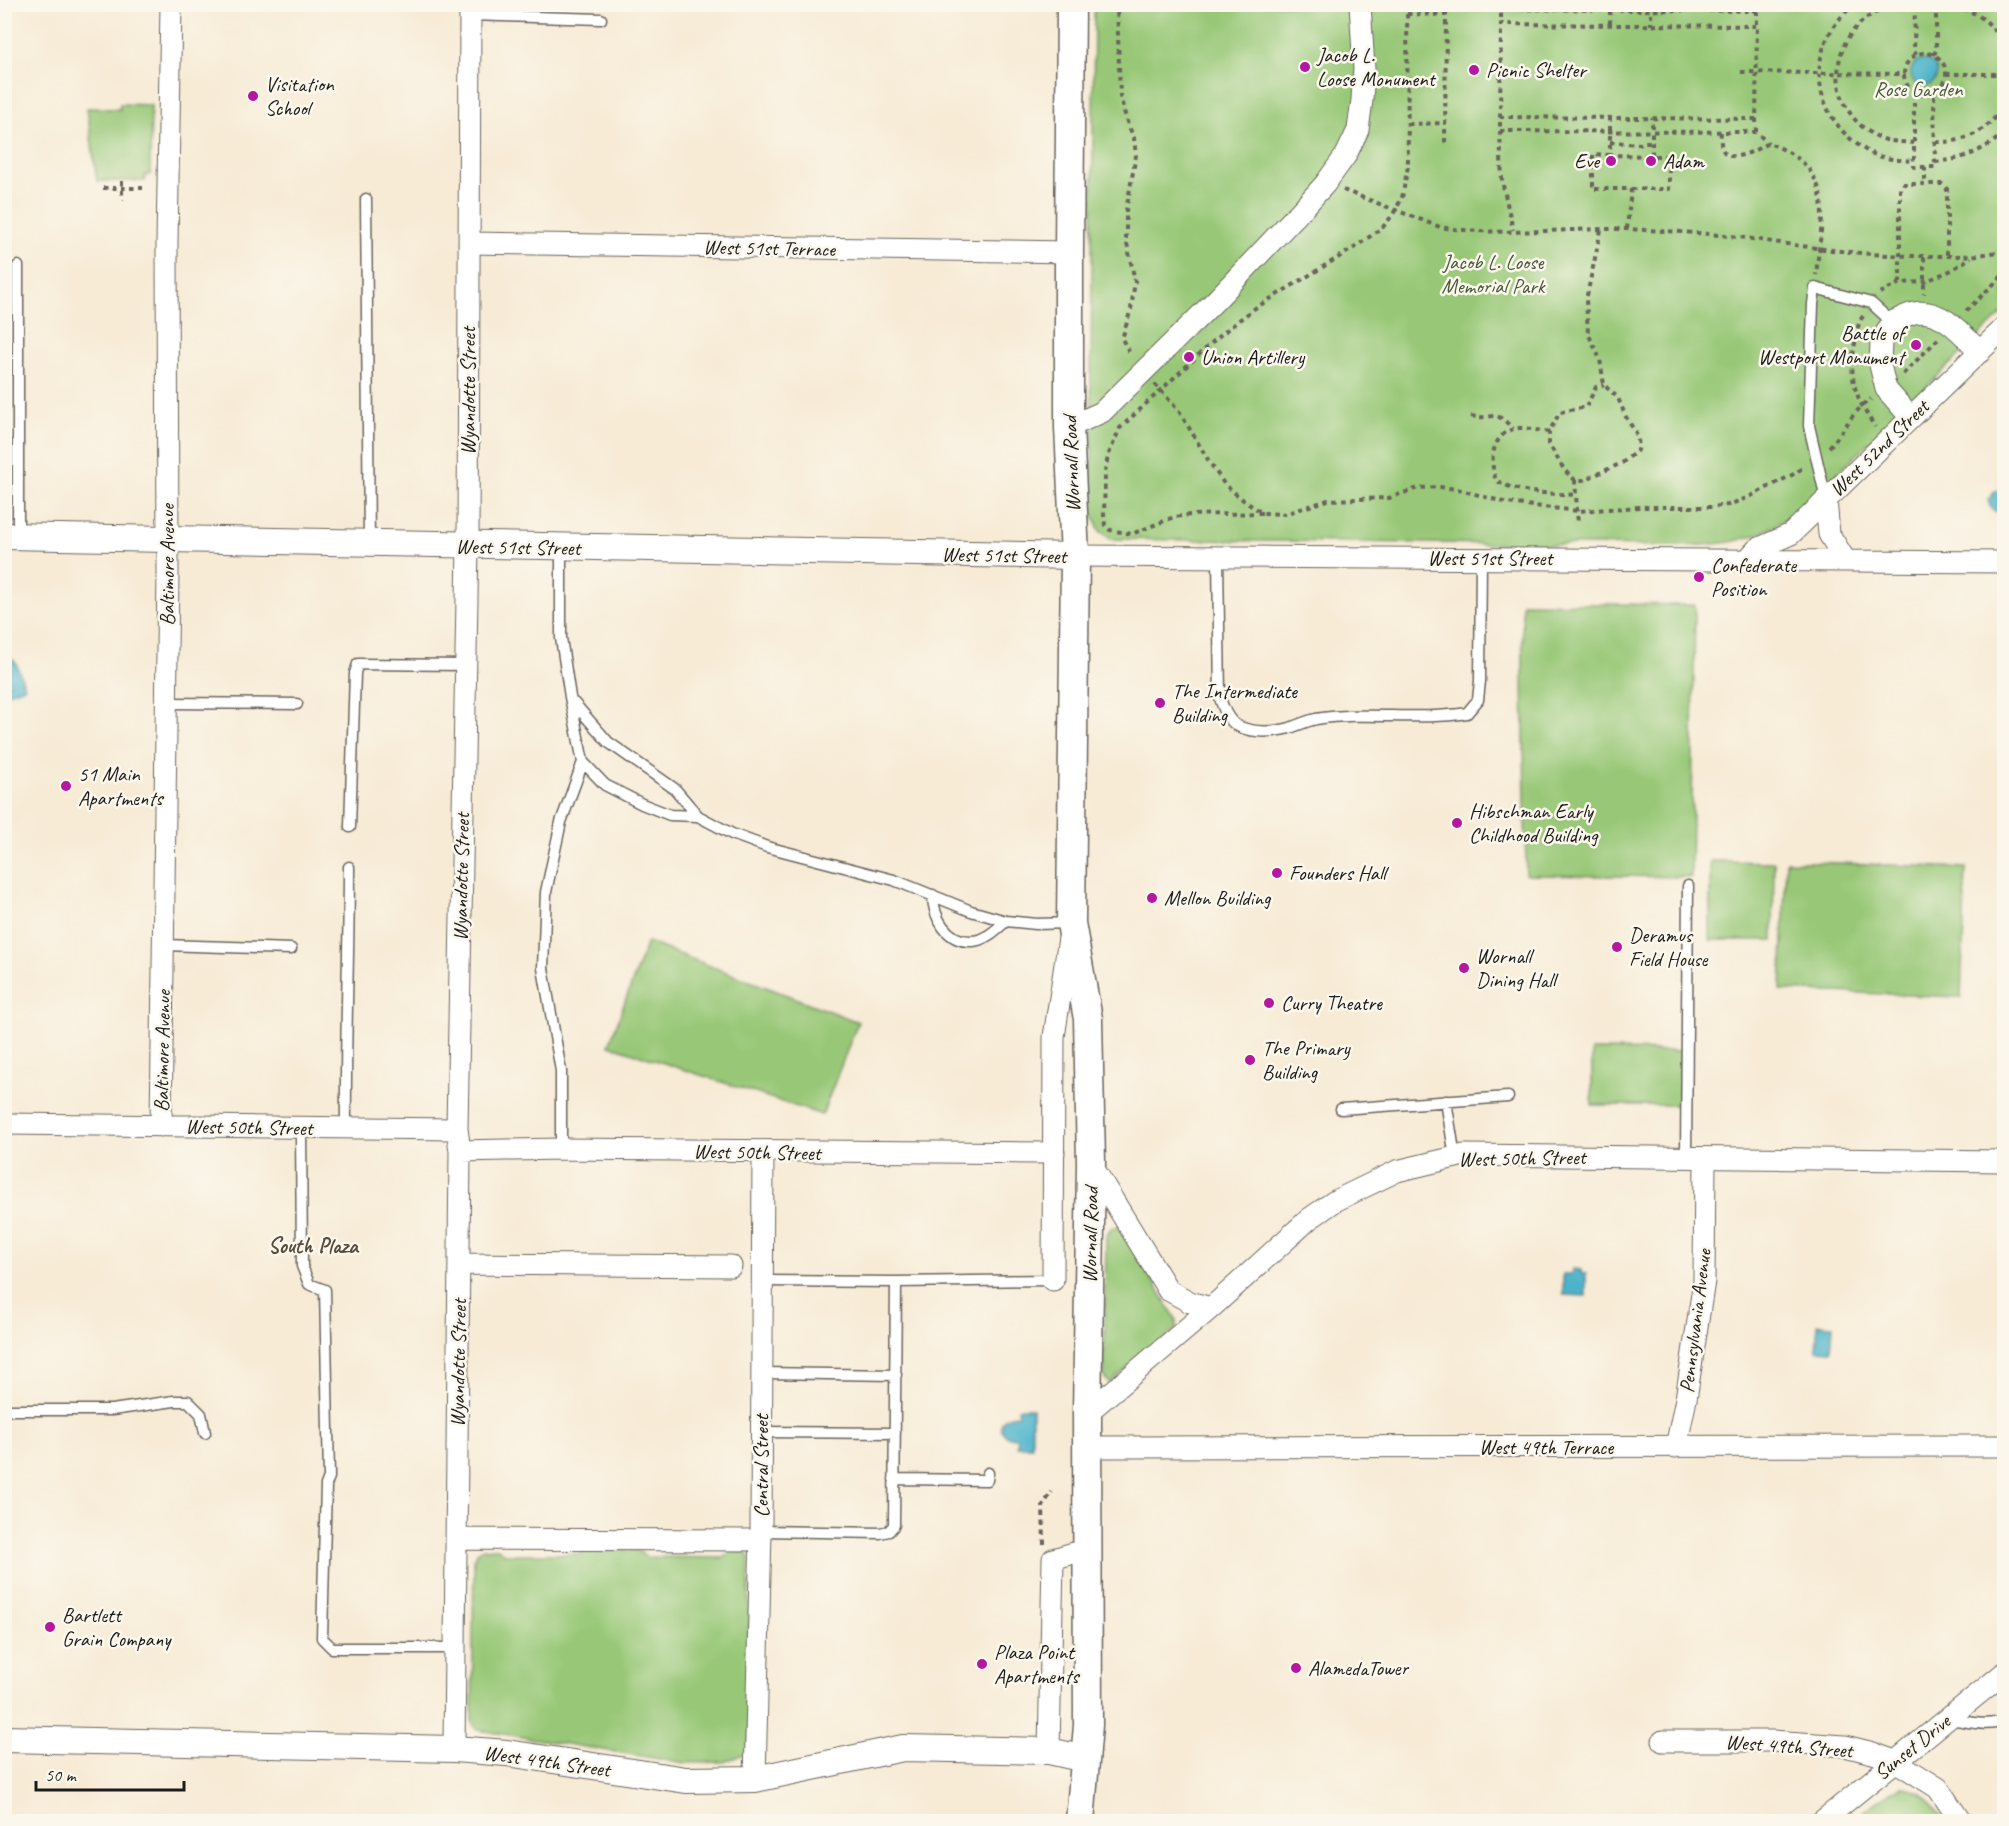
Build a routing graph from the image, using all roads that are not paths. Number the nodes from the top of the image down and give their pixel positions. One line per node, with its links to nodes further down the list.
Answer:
1 (171, 4): 17 (street, Baltimore Avenue)
2 (1071, 4): 8 (main road, Wornall Road)
3 (1360, 4): 14 (street)
4 (470, 10): 5 (lane); 7 (street, Wyandotte Street)
5 (601, 19)
6 (366, 199): 18 (lane)
7 (469, 243): 8 (street, West 51st Terrace); 19 (street, Wyandotte Street)
8 (1069, 252): 14 (main road, Wornall Road)
9 (18, 266): 16 (lane)
10 (1892, 322): 12 (street); 13 (street); 15 (lane)
11 (2004, 328): 12 (street, West 52nd Street)
12 (1980, 352): 13 (street, West 52nd Street)
13 (1911, 418): 15 (street, West 52nd Street)
14 (1069, 427): 21 (main road, Wornall Road)
15 (1826, 499): 24 (street, West 52nd Street); 25 (street)
16 (11, 536): 17 (street, West 51st Street)
17 (167, 540): 18 (street, West 51st Street); 29 (street, Baltimore Avenue)
18 (369, 544): 19 (street, West 51st Street)
19 (468, 546): 20 (street, West 51st Street); 27 (street, Wyandotte Street)
20 (561, 547): 21 (street, West 51st Street); 28 (lane)
21 (1075, 556): 22 (street, West 51st Street); 38 (main road, Wornall Road)
22 (1218, 557): 23 (street, West 51st Street); 23 (lane)
23 (1481, 558): 24 (street, West 51st Street)
24 (1748, 559): 25 (street, West 51st Street)
25 (1845, 560): 26 (street, West 51st Street)
26 (2004, 562)
27 (465, 664): 33 (lane); 48 (street, Wyandotte Street)
28 (570, 697): 31 (lane); 32 (lane)
29 (166, 702): 30 (lane); 39 (street, Baltimore Avenue)
30 (297, 704)
31 (583, 762): 32 (lane); 49 (lane)
32 (698, 816): 36 (lane)
33 (350, 827)
34 (349, 867): 47 (lane)
35 (1688, 886): 54 (lane)
36 (933, 895): 37 (lane); 37 (lane)
37 (1006, 921): 38 (lane)
38 (1071, 923): 52 (street, Wornall Road); 56 (main road, Wornall Road)
39 (163, 945): 40 (lane); 45 (street, Baltimore Avenue)
40 (291, 948)
41 (1508, 1097): 42 (lane)
42 (1446, 1101): 43 (lane); 53 (lane)
43 (1341, 1109)
44 (4, 1124): 45 (street, West 50th Street)
45 (161, 1126): 46 (street, West 50th Street)
46 (301, 1127): 47 (street, West 50th Street); 78 (lane)
47 (346, 1128): 48 (street, West 50th Street)
48 (457, 1129): 50 (street, Wyandotte Street)
49 (561, 1149): 50 (street, West 50th Street); 51 (street, West 50th Street)
50 (460, 1151): 57 (street, Wyandotte Street)
51 (763, 1152): 52 (street, West 50th Street); 60 (street, Central Street)
52 (1054, 1153): 59 (street, Wornall Road)
53 (1455, 1157): 54 (street, West 50th Street); 62 (street, West 50th Street)
54 (1695, 1158): 55 (street, West 50th Street); 72 (street, Pennsylvania Avenue)
55 (2004, 1161)
56 (1090, 1163): 62 (street); 66 (main road, Wornall Road)
57 (459, 1264): 58 (street); 76 (street, Wyandotte Street)
58 (731, 1266)
59 (1053, 1280): 61 (lane)
60 (762, 1281): 61 (lane); 63 (street, Central Street)
61 (896, 1282): 64 (lane)
62 (1211, 1308): 66 (street, West 50th Street)
63 (762, 1373): 64 (lane); 67 (street, Central Street)
64 (896, 1375): 69 (lane)
65 (4, 1410): 68 (lane)
66 (1087, 1413): 71 (main road, Wornall Road)
67 (762, 1432): 69 (lane); 75 (street, Central Street)
68 (205, 1433)
69 (895, 1433): 74 (lane)
70 (2004, 1446): 72 (street, West 49th Terrace)
71 (1087, 1447): 72 (street, West 49th Terrace); 77 (main road, Wornall Road)
72 (1676, 1447)
73 (988, 1473): 74 (lane)
74 (894, 1479): 75 (lane)
75 (761, 1535): 76 (street); 88 (street, Central Street)
76 (456, 1539): 78 (street, Wyandotte Street)
77 (1087, 1549): 85 (street); 86 (main road, Wornall Road)
78 (455, 1648): 84 (street, Wyandotte Street)
79 (2004, 1673): 80 (street, Sunset Drive)
80 (1948, 1719): 81 (lane); 87 (street, Sunset Drive)
81 (2004, 1720)
82 (4, 1739): 84 (street, West 49th Street)
83 (1663, 1741): 87 (street, West 49th Street)
84 (454, 1749): 88 (street, West 49th Street)
85 (1048, 1751): 86 (street, West 49th Street); 88 (street, West 49th Street)
86 (1085, 1759): 89 (main road, Wornall Road)
87 (1895, 1761): 90 (street, Sunset Drive); 91 (street, West 49th Street)
88 (755, 1779)
89 (1080, 1821)
90 (1821, 1821)
91 (1961, 1821)

